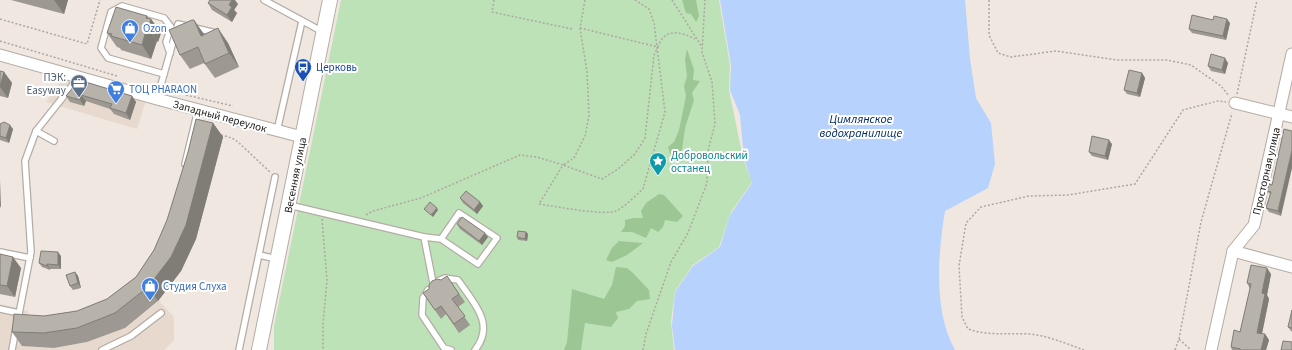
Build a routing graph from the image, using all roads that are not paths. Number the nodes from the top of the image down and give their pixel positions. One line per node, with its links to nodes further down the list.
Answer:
1 (264, 0): 3 (lane)
2 (330, 0): 5 (street, Весенняя улица)
3 (276, 3): 4 (lane)
4 (302, 21): 5 (lane); 18 (lane)
5 (323, 32): 19 (street, Весенняя улица)
6 (217, 34): 7 (lane)
7 (170, 53): 10 (lane); 10 (lane)
8 (1292, 54): 15 (street, Просторная улица)
9 (0, 55): 11 (street, Западный переулок)
10 (164, 74): 12 (lane)
11 (79, 77): 12 (street, Западный переулок); 17 (lane)
12 (157, 100): 14 (street, Западный переулок)
13 (1235, 102): 15 (street)
14 (198, 110): 18 (street, Западный переулок); 21 (lane)
15 (1279, 114): 16 (street); 26 (street, Просторная улица)
16 (1292, 117)
17 (36, 131): 20 (lane); 29 (lane)
18 (277, 131): 19 (street, Западный переулок)
19 (302, 136): 23 (street, Весенняя улица)
20 (54, 140)
21 (182, 174)
22 (275, 177): 28 (lane)
23 (288, 205): 24 (lane); 30 (street, Весенняя улица)
24 (424, 237): 25 (lane); 32 (lane)
25 (441, 239): 25 (lane)
26 (1233, 251): 31 (street); 42 (street, Просторная улица)
27 (0, 252): 29 (lane)
28 (259, 255): 30 (lane); 38 (lane)
29 (30, 258): 35 (lane)
30 (278, 259): 39 (street, Весенняя улица)
31 (1292, 267)
32 (433, 283): 40 (lane); 41 (lane)
33 (0, 309): 35 (lane)
34 (161, 313): 37 (lane)
35 (20, 317): 36 (lane)
36 (12, 350)
37 (102, 350)
38 (239, 350)
39 (259, 350)
40 (451, 350)
41 (475, 350)
42 (1211, 350)

